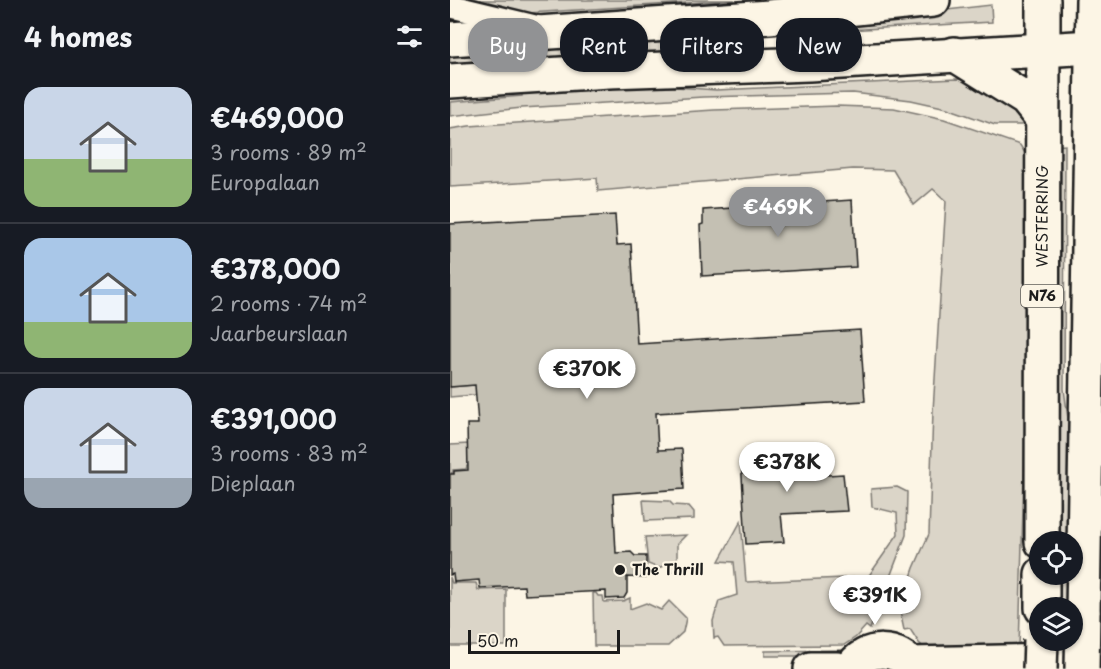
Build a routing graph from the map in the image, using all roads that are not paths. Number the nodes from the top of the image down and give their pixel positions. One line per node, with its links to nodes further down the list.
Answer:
1 (933, 0): 5 (main road)
2 (1042, 0): 8 (main road, WESTERRING / N76)
3 (1093, 0): 7 (main road)
4 (450, 6): 5 (street)
5 (555, 32): 6 (main road)
6 (450, 39)
7 (1097, 47): 8 (main road); 13 (main road)
8 (1042, 50): 9 (main road); 12 (main road, WESTERRING / N76)
9 (954, 54): 10 (main road); 12 (main road)
10 (450, 81)
11 (1101, 118): 13 (main road)
12 (1042, 119): 14 (main road, WESTERRING / N76)
13 (1090, 150): 22 (main road, bridge)
14 (1042, 531)
15 (1041, 651): 21 (main road, bridge)
16 (1101, 660): 17 (main road)
17 (912, 666): 20 (main road)
18 (810, 669): 19 (main road)
19 (837, 669)
20 (850, 669)
21 (1041, 669)
22 (1082, 669)

